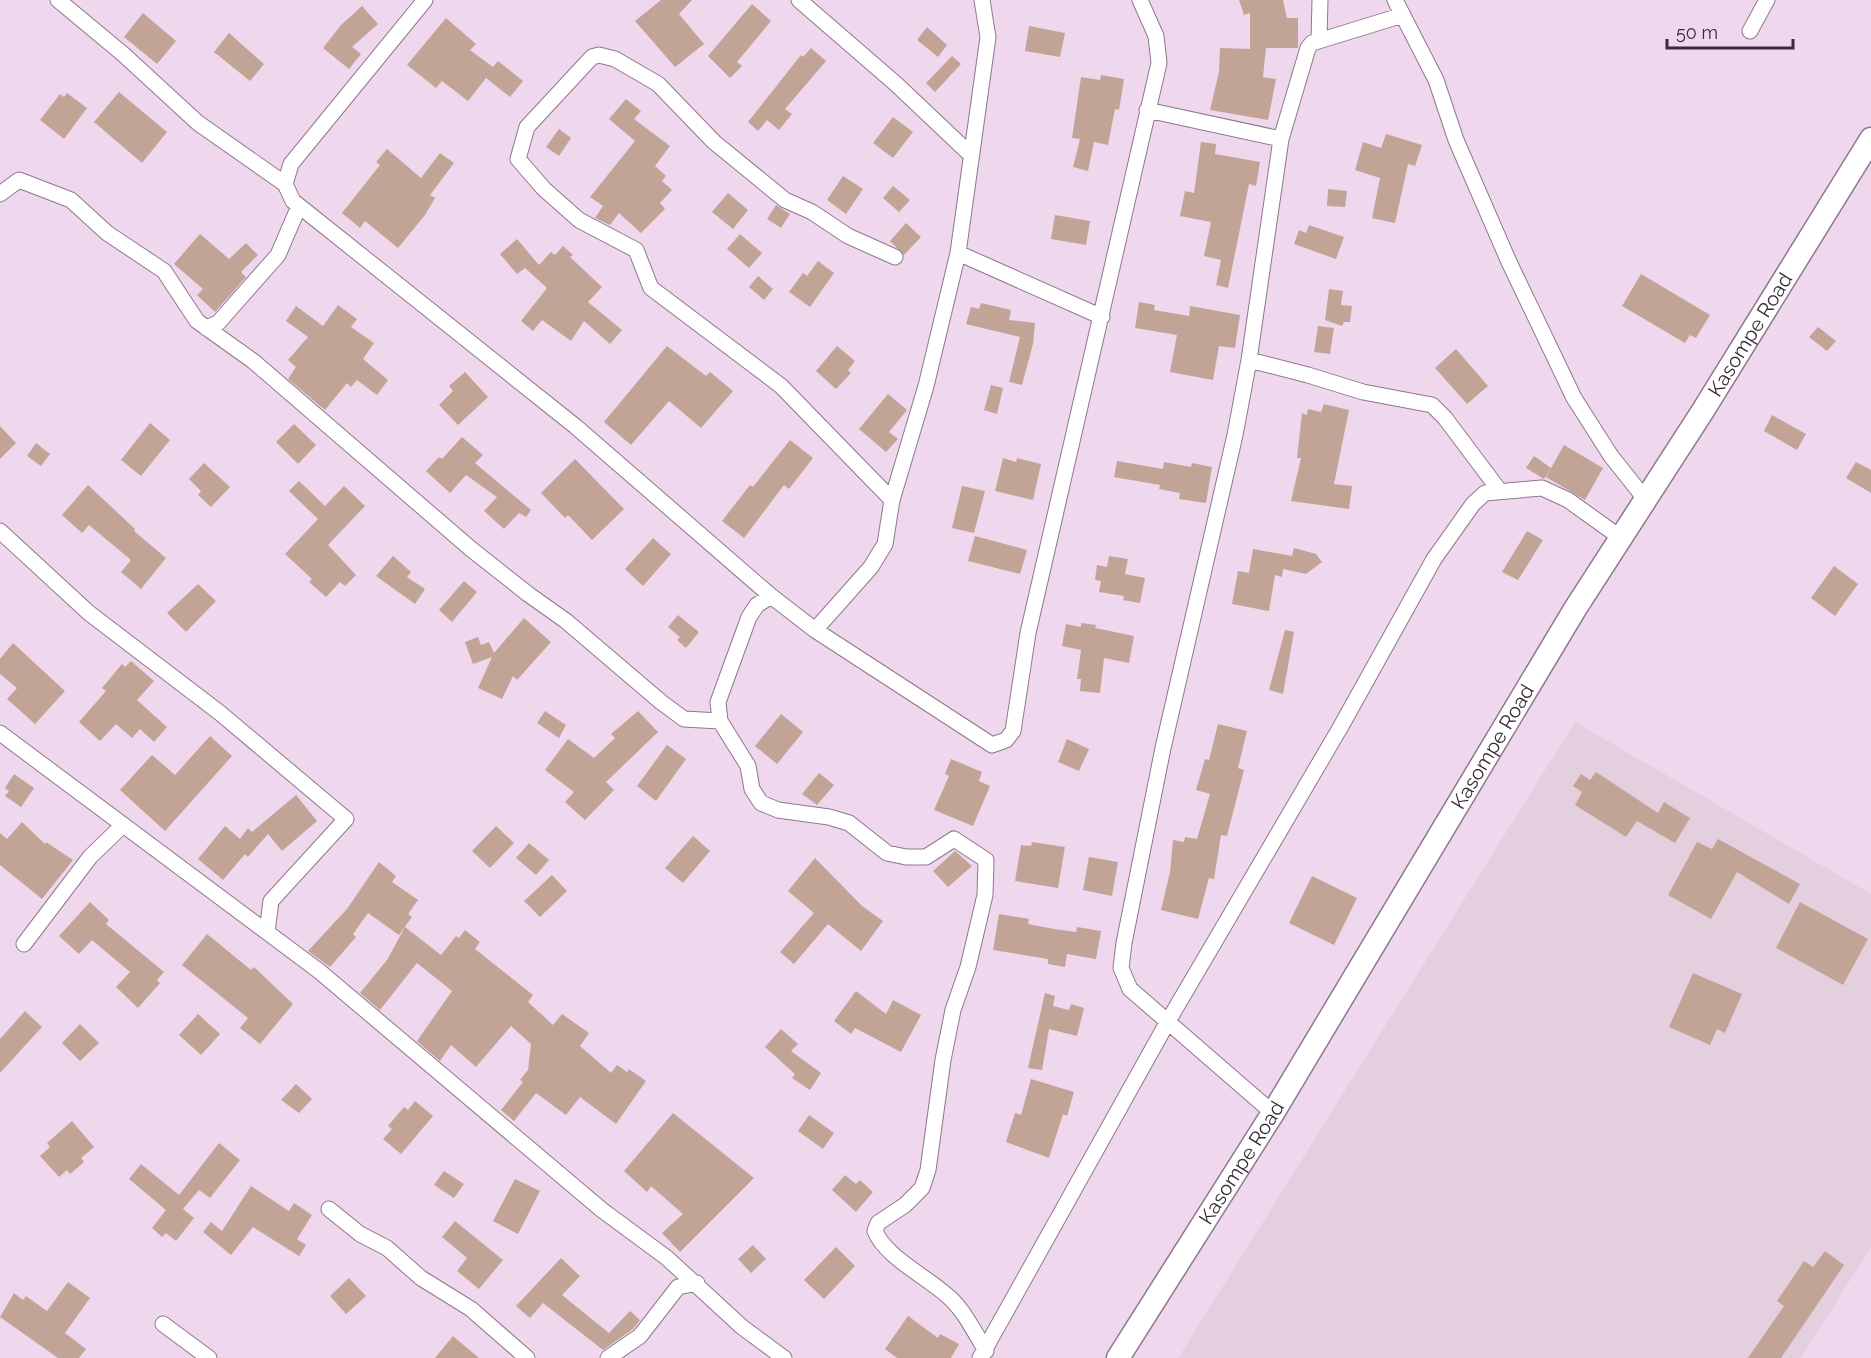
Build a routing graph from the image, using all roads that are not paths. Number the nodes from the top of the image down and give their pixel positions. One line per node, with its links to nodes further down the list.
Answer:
1 (57, 0): 16 (street)
2 (425, 0): 16 (street)
3 (799, 0): 15 (street)
4 (982, 0): 15 (street)
5 (1140, 0): 12 (street)
6 (1320, 0): 11 (street)
7 (1395, 0): 9 (street)
8 (1767, 0): 10 (street)
9 (1403, 15): 11 (street); 26 (street)
10 (1749, 31)
11 (1319, 40): 13 (street)
12 (1147, 110): 13 (street); 21 (street)
13 (1281, 139): 23 (street)
14 (1871, 140): 26 (street, Kasompe Road)
15 (971, 155): 19 (street)
16 (285, 184): 18 (street)
17 (0, 194): 22 (street)
18 (299, 206): 22 (street); 29 (street)
19 (957, 253): 21 (street); 25 (street)
20 (896, 257): 25 (street)
21 (1102, 317): 30 (street)
22 (206, 328): 31 (street)
23 (1250, 360): 24 (street); 36 (street)
24 (1499, 490): 28 (street); 36 (street)
25 (892, 500): 30 (street)
26 (1646, 500): 28 (street, Kasompe Road)
27 (0, 531): 34 (street)
28 (1621, 538): 37 (street, Kasompe Road)
29 (771, 596): 30 (street); 31 (street)
30 (815, 630)
31 (720, 721): 41 (street)
32 (0, 734): 33 (street)
33 (123, 825): 34 (street); 35 (street)
34 (267, 932): 39 (street)
35 (24, 944)
36 (1167, 1023): 37 (street); 41 (street)
37 (1274, 1113): 46 (street, Kasompe Road)
38 (329, 1209): 43 (street)
39 (697, 1283): 44 (street); 45 (street)
40 (163, 1324): 42 (street)
41 (983, 1355)
42 (209, 1358)
43 (527, 1358)
44 (608, 1358)
45 (784, 1358)
46 (1118, 1358)

